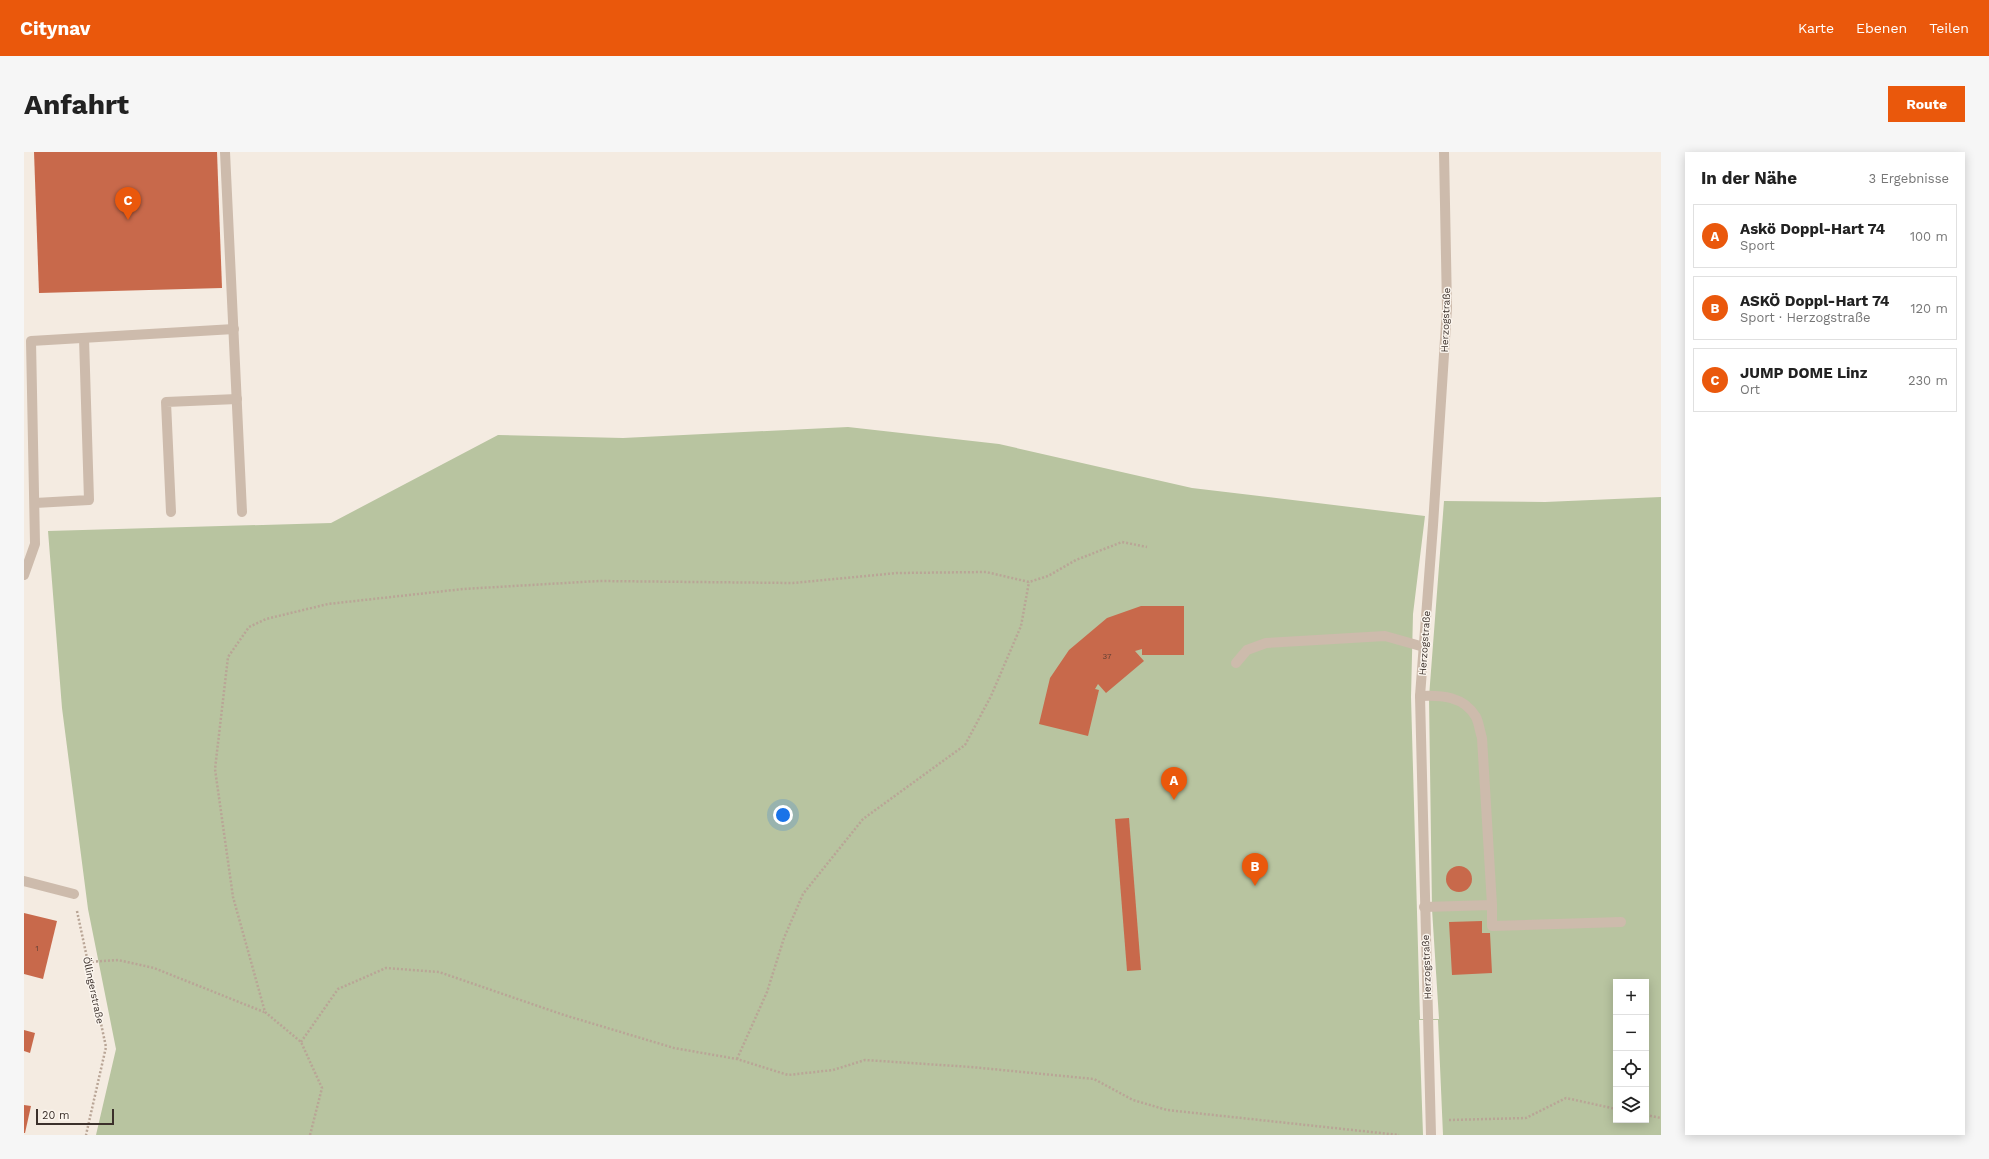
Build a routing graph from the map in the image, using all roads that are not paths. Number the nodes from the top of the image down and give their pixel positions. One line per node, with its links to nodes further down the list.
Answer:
1 (226, 152): 3 (street)
2 (1444, 152): 10 (street, Herzogstraße)
3 (234, 329): 4 (street); 5 (street)
4 (84, 338): 6 (street); 6 (street)
5 (237, 399): 7 (street); 8 (street)
6 (35, 503): 9 (street)
7 (171, 512)
8 (242, 512)
9 (24, 575)
10 (1424, 647): 11 (street); 12 (street, Herzogstraße)
11 (1236, 663)
12 (1420, 696): 15 (street); 16 (street, Herzogstraße)
13 (24, 881): 14 (street)
14 (74, 894)
15 (1492, 905): 16 (street); 17 (street)
16 (1424, 907): 18 (street, Herzogstraße)
17 (1621, 922)
18 (1431, 1135)

